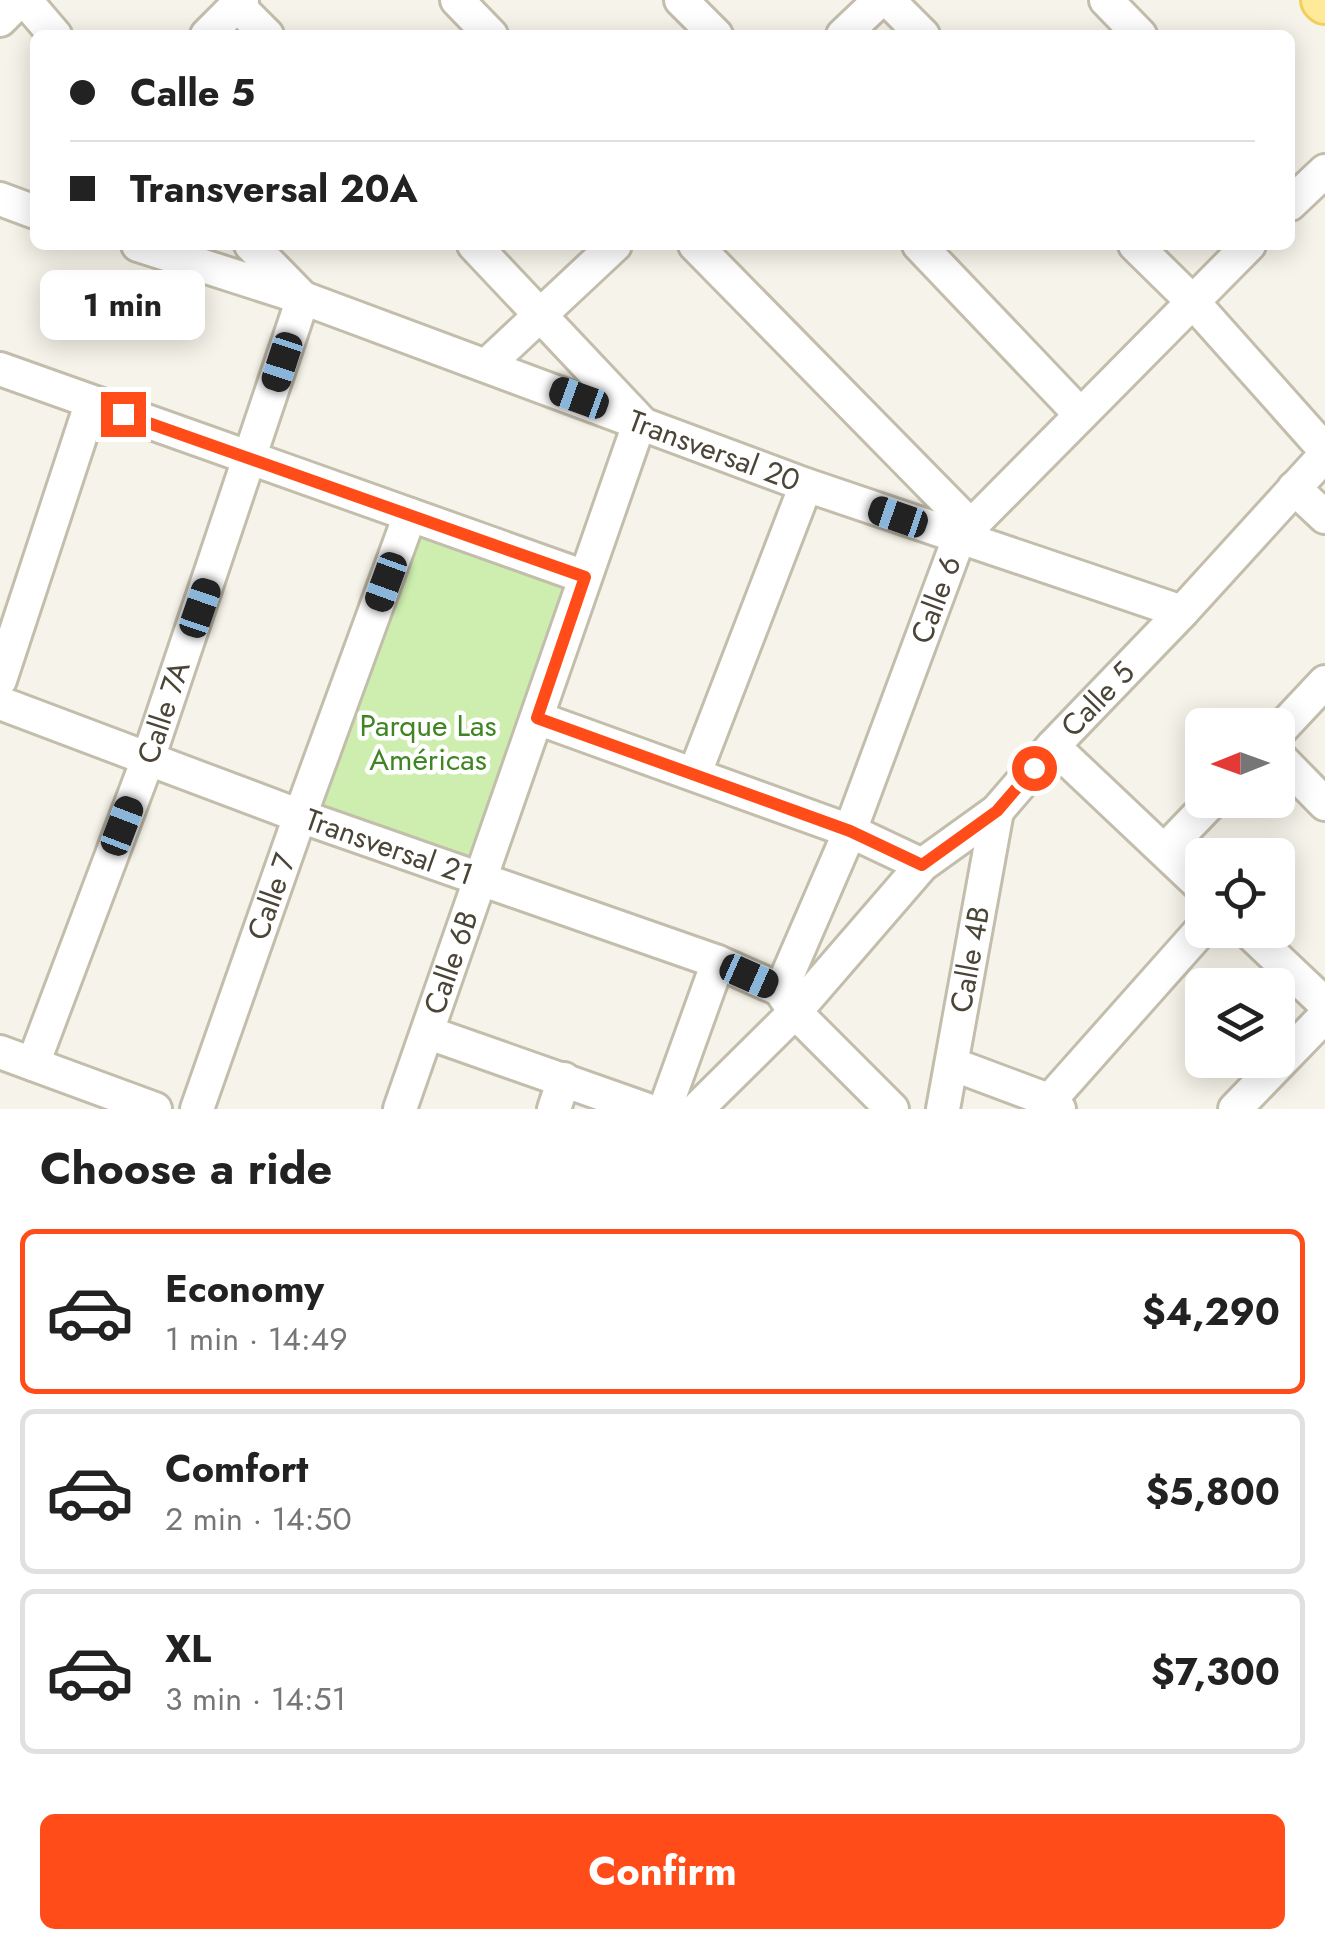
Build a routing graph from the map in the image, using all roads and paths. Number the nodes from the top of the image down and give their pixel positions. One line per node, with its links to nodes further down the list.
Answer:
1 (22, 0): 8 (street); 9 (street)
2 (457, 0): 12 (street)
3 (681, 0): 13 (street)
4 (880, 0): 14 (street)
5 (888, 0): 15 (street)
6 (1106, 0): 16 (street)
7 (240, 2): 10 (street); 11 (street)
8 (0, 20)
9 (50, 30)
10 (213, 30)
11 (263, 30)
12 (485, 30)
13 (711, 30)
14 (847, 30)
15 (918, 30)
16 (1135, 30)
17 (1325, 171): 18 (street)
18 (1295, 194)
19 (1, 201): 20 (street)
20 (30, 210)
21 (154, 250): 29 (street, Transversal 20)
22 (256, 250): 29 (street)
23 (479, 250): 31 (street)
24 (609, 250): 31 (street)
25 (700, 250): 43 (street)
26 (924, 250): 35 (street)
27 (1140, 250): 30 (street)
28 (1245, 250): 30 (street, Calle 6)
29 (303, 298): 32 (street, Transversal 20); 38 (street, Calle 7A)
30 (1192, 302): 35 (street, Calle 6); 37 (street)
31 (541, 312): 32 (street); 36 (street)
32 (488, 364): 36 (street, Transversal 20)
33 (0, 369): 34 (street)
34 (91, 404): 38 (street); 46 (street)
35 (1080, 414): 43 (street, Calle 6)
36 (640, 421): 39 (street, Transversal 20); 44 (street, Calle 6B)
37 (1325, 452): 40 (street, Calle 5)
38 (251, 457): 41 (street); 52 (street, Calle 7A)
39 (806, 485): 43 (street, Transversal 20); 53 (street)
40 (1294, 488): 42 (street); 45 (street, Calle 5)
41 (410, 515): 44 (street); 57 (street, Calle 7)
42 (1325, 517)
43 (965, 532): 45 (street, Transversal 20); 59 (street, Calle 6)
44 (585, 577): 50 (street, Calle 6B)
45 (1182, 612): 51 (street, Calle 5)
46 (0, 680)
47 (1325, 682): 49 (street)
48 (0, 703): 52 (street, Transversal 21)
49 (1295, 714)
50 (537, 718): 53 (street); 63 (street, Calle 6B)
51 (1053, 746): 56 (street, Calle 5); 60 (street)
52 (148, 759): 57 (street, Transversal 21); 72 (street, Calle 7A)
53 (695, 773): 59 (street)
54 (1295, 773): 55 (street)
55 (1325, 804)
56 (997, 811): 61 (street, Calle 5); 73 (street, Calle 4B)
57 (300, 816): 63 (street, Transversal 21); 77 (street, Calle 7)
58 (1195, 818): 60 (street)
59 (850, 831): 61 (street); 67 (street, Calle 6)
60 (1165, 850): 62 (street)
61 (922, 865): 67 (street, Calle 5)
62 (1185, 869)
63 (481, 879): 66 (street, Transversal 21); 70 (street, Calle 6B)
64 (1186, 948): 75 (street)
65 (1266, 948): 68 (street)
66 (718, 962): 67 (street, Transversal 21); 80 (street)
67 (788, 1001): 81 (street, Calle 5); 82 (street)
68 (1325, 1004)
69 (1325, 1016): 84 (street)
70 (428, 1033): 74 (street); 78 (street, Calle 6B)
71 (0, 1052): 72 (street)
72 (33, 1064): 76 (street)
73 (952, 1064): 75 (street); 83 (street, Calle 4B)
74 (559, 1094): 79 (street)
75 (1051, 1106)
76 (155, 1109)
77 (198, 1109)
78 (400, 1109)
79 (645, 1109)
80 (665, 1109)
81 (698, 1109)
82 (892, 1109)
83 (943, 1109)
84 (1235, 1109)

